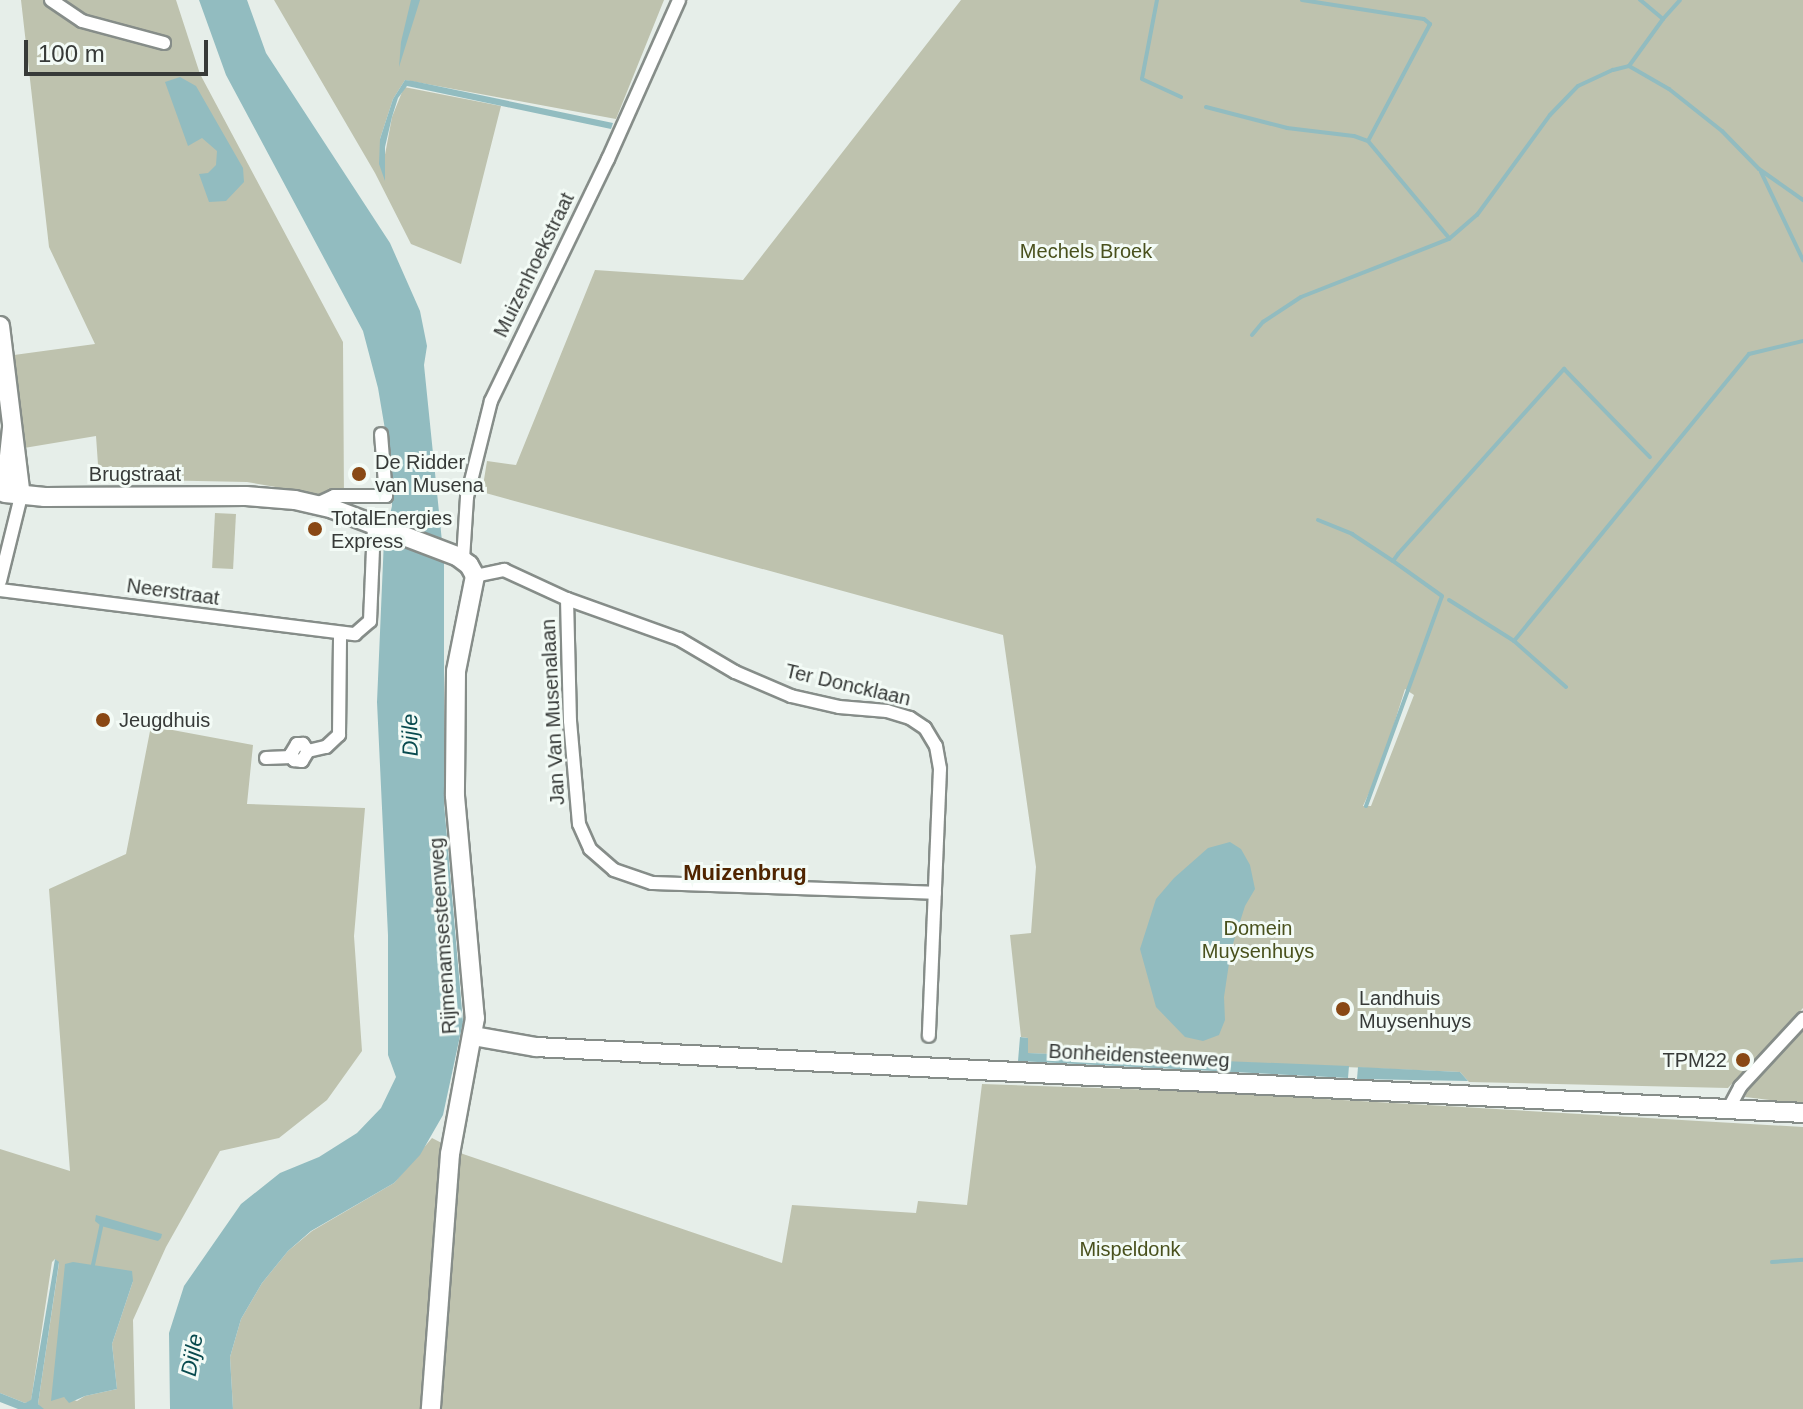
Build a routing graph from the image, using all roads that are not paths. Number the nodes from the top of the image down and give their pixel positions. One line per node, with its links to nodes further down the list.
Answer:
1 (51, 0): 3 (street)
2 (679, 0): 9 (street, Muizenhoekstraat)
3 (164, 43)
4 (0, 326): 6 (street)
5 (381, 434): 7 (street, Brugstraat)
6 (9, 494): 7 (street, Brugstraat); 11 (street)
7 (317, 504): 8 (street, Brugstraat)
8 (376, 526): 9 (street, Brugstraat); 14 (street)
9 (457, 556): 10 (street)
10 (475, 576): 13 (street, Ter Doncklaan); 18 (street, Rijmenamsesteenweg)
11 (0, 581)
12 (0, 590): 14 (street, Neerstraat)
13 (567, 599): 16 (street, Ter Doncklaan); 16 (street, Jan Van Musenalaan)
14 (340, 635): 15 (street)
15 (266, 758)
16 (935, 893): 19 (street, Ter Doncklaan)
17 (1803, 1019): 20 (street)
18 (473, 1036): 20 (street, Bonheidensteenweg); 22 (street, Rijmenamsesteenweg)
19 (929, 1036)
20 (1729, 1108): 21 (street, Bonheidensteenweg)
21 (1803, 1113)
22 (431, 1409)

